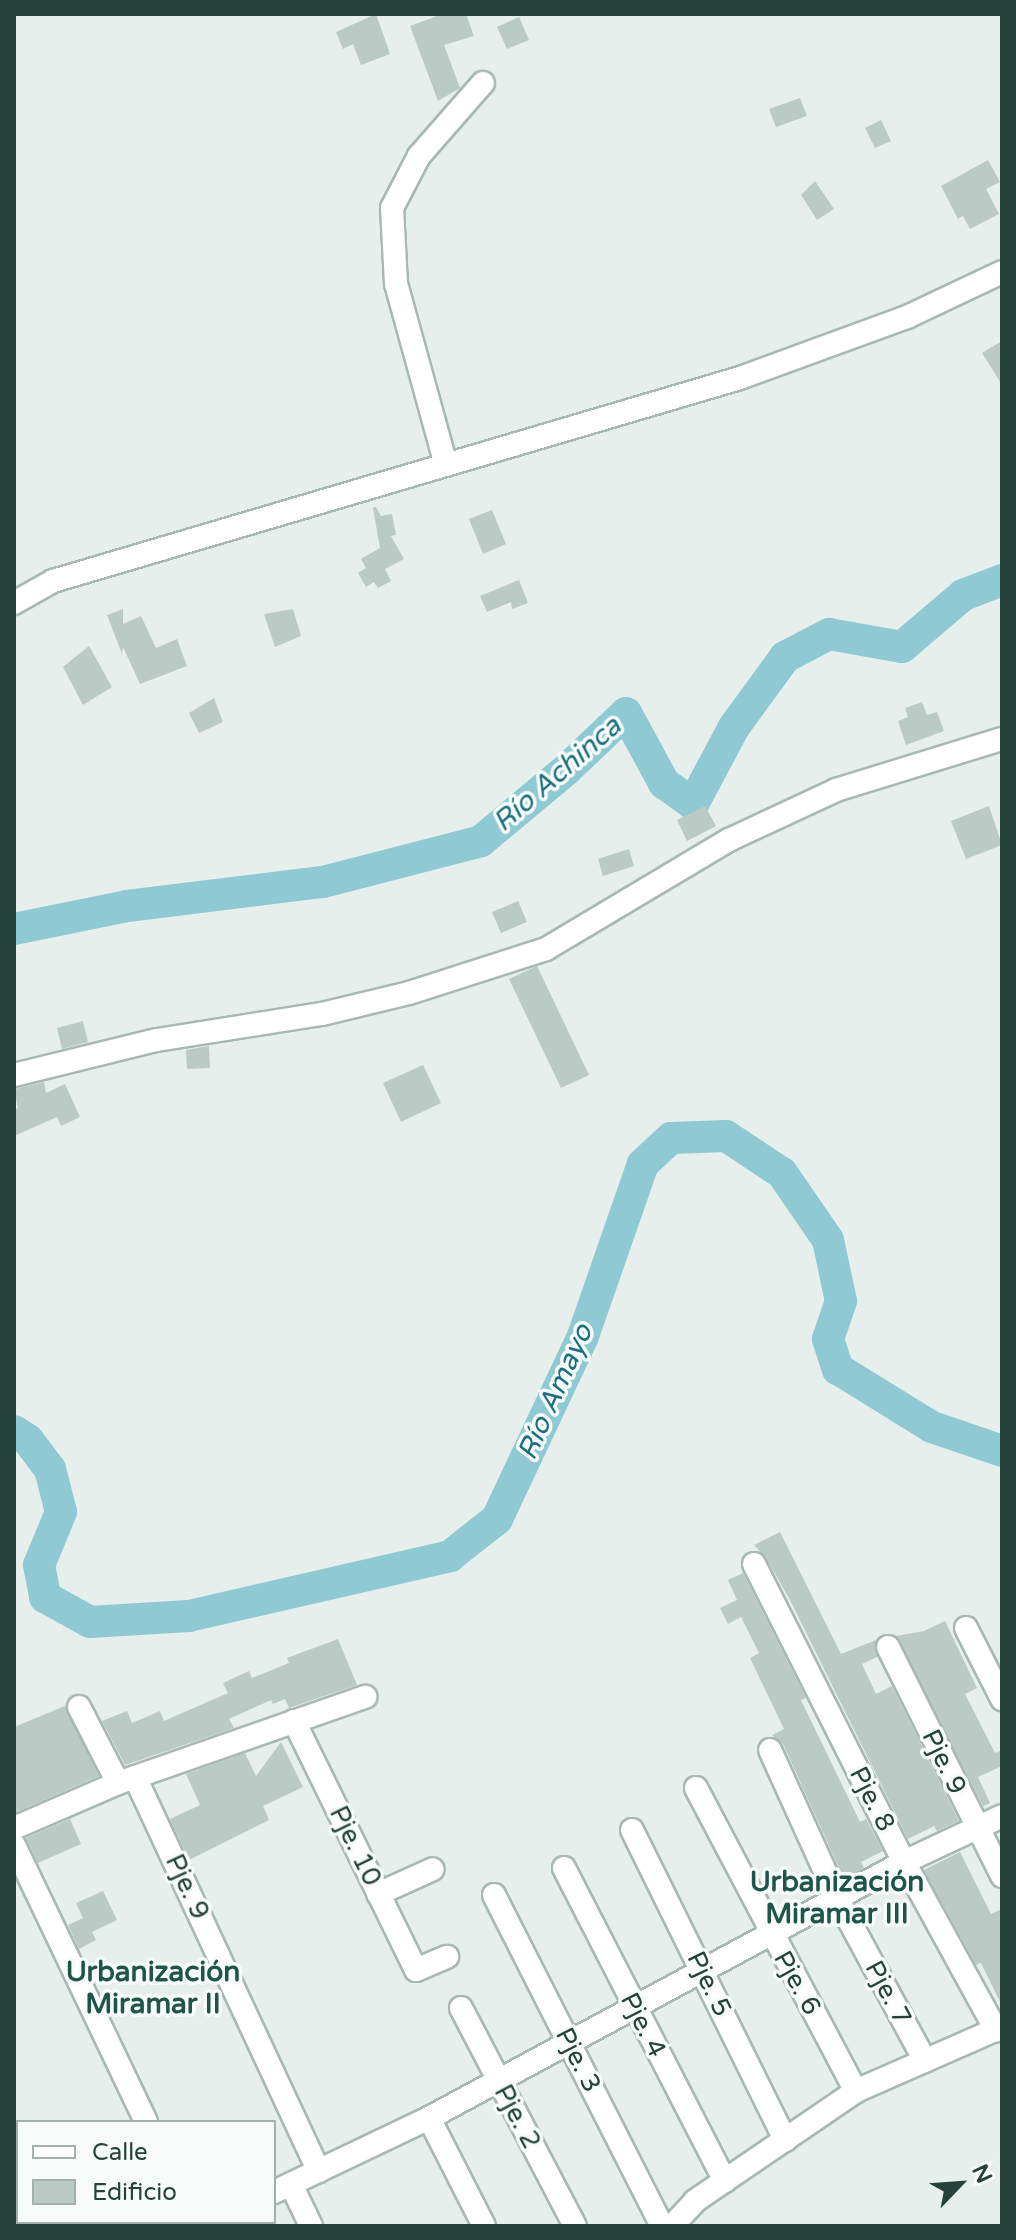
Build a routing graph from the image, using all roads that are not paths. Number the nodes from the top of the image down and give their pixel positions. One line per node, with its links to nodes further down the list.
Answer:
1 (483, 83): 3 (street)
2 (1002, 272): 3 (street)
3 (446, 465): 4 (street)
4 (14, 603)
5 (1002, 739): 6 (street)
6 (14, 1075)
7 (754, 1564): 22 (street, Pje. 8)
8 (966, 1628): 11 (street)
9 (888, 1647): 18 (street, Pje. 9)
10 (365, 1697): 13 (street)
11 (1002, 1699)
12 (79, 1707): 15 (street, Pje. 9)
13 (294, 1721): 15 (street); 26 (street, Pje. 10)
14 (770, 1750): 28 (street, Pje. 7)
15 (126, 1780): 19 (street); 42 (street, Pje. 9)
16 (696, 1788): 29 (street, Pje. 6)
17 (1002, 1816): 18 (street)
18 (976, 1827): 22 (street); 25 (street, Pje. 9)
19 (14, 1828)
20 (632, 1830): 31 (street, Pje. 5)
21 (14, 1845): 40 (street)
22 (904, 1862): 28 (street); 34 (street, Pje. 8)
23 (564, 1868): 33 (street, Pje. 4)
24 (433, 1869): 26 (street)
25 (1002, 1876)
26 (378, 1894): 30 (street, Pje. 10)
27 (494, 1895): 35 (street, Pje. 3)
28 (837, 1898): 29 (street); 36 (street, Pje. 7)
29 (771, 1936): 31 (street); 38 (street, Pje. 6)
30 (447, 1957)
31 (704, 1972): 33 (street); 41 (street, Pje. 5)
32 (461, 2008): 37 (street, Pje. 2)
33 (633, 2008): 35 (street); 43 (street, Pje. 4)
34 (999, 2029): 36 (street)
35 (569, 2043): 37 (street); 48 (street, Pje. 3)
36 (925, 2061): 38 (street)
37 (499, 2082): 39 (street); 47 (street, Pje. 2)
38 (856, 2091): 41 (street)
39 (429, 2118): 42 (street); 46 (street)
40 (145, 2120)
41 (785, 2140): 43 (street)
42 (319, 2171): 44 (street)
43 (725, 2181): 49 (street)
44 (282, 2188): 45 (street)
45 (311, 2226)
46 (484, 2226)
47 (575, 2226)
48 (662, 2226)
49 (672, 2226)

